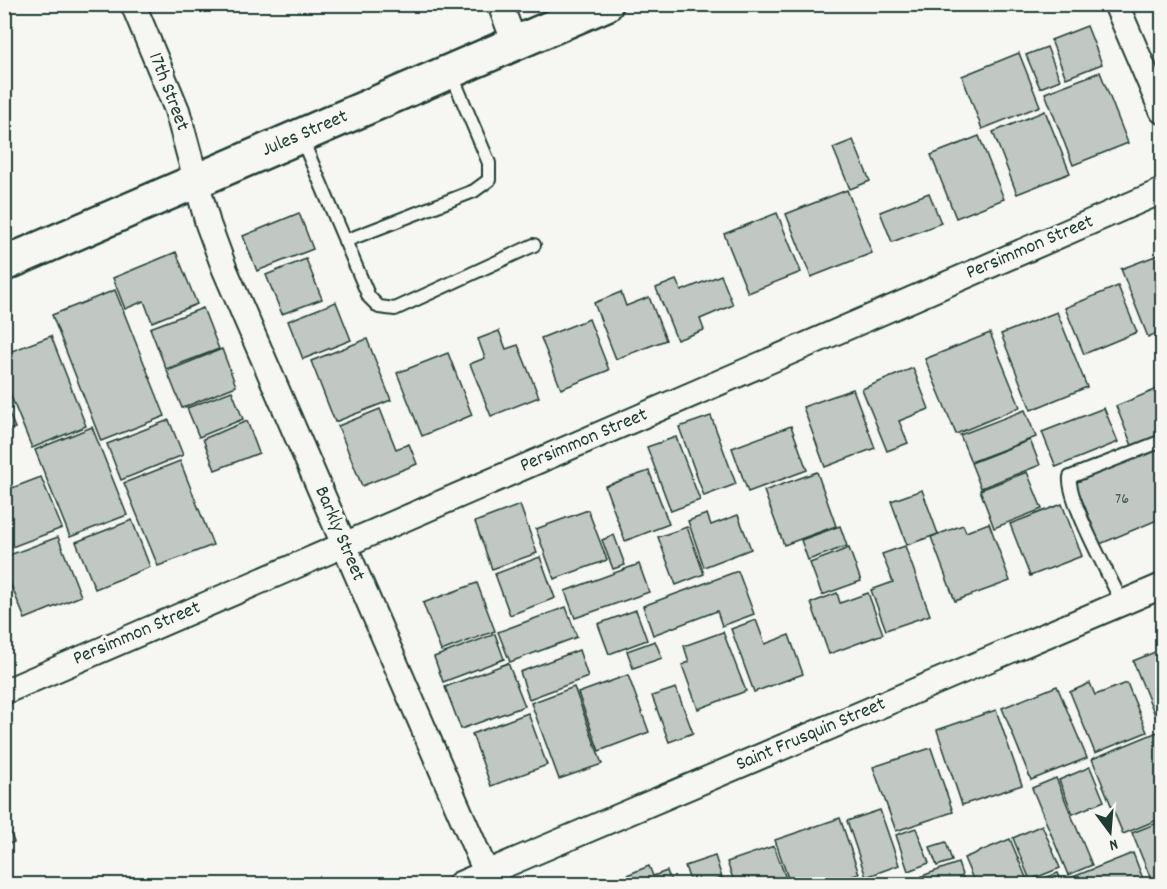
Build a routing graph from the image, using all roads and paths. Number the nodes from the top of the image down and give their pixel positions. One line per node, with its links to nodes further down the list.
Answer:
1 (133, 4): 9 (street, 17th Street)
2 (500, 4): 5 (street)
3 (606, 4): 5 (main road, Jules Street)
4 (1116, 4): 7 (street)
5 (515, 44): 6 (main road, Jules Street)
6 (451, 72): 8 (main road, Jules Street); 11 (lane)
7 (1162, 111)
8 (301, 136): 9 (main road, Jules Street); 11 (lane)
9 (195, 182): 13 (main road, Jules Street); 15 (street, Barkly Street)
10 (1162, 191): 15 (street, Persimmon Street)
11 (345, 242): 12 (lane)
12 (534, 244)
13 (4, 264)
14 (1162, 441): 17 (lane)
15 (344, 545): 18 (street, Persimmon Street); 19 (street, Barkly Street)
16 (1162, 586): 17 (street, Saint Frusquin Street)
17 (1122, 603): 19 (street, Saint Frusquin Street)
18 (4, 692)
19 (488, 879): 20 (street, Saint Frusquin Street)
20 (460, 885)

